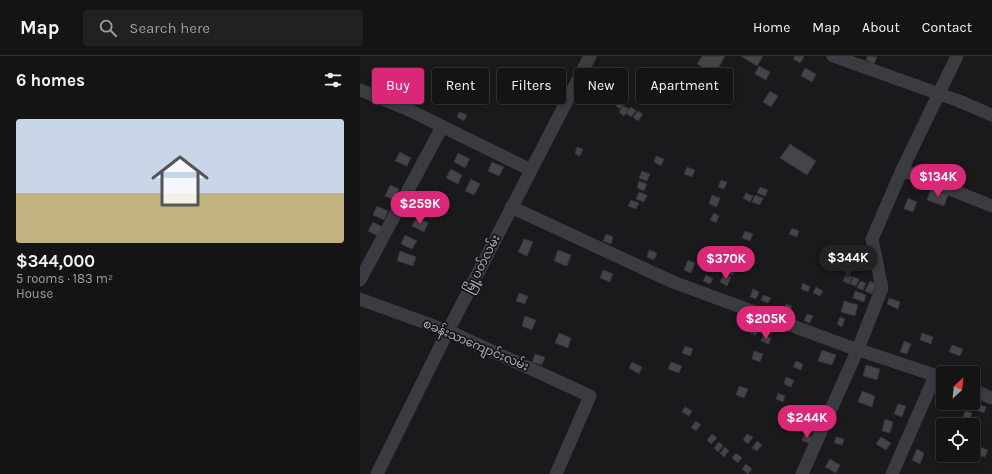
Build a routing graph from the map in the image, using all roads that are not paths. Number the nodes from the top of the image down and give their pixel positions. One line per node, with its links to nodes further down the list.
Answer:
1 (590, 56): 8 (street, မြို့ပတ်လမ်း)
2 (832, 56): 5 (street)
3 (957, 56): 5 (street)
4 (360, 90): 7 (street)
5 (938, 94): 6 (street); 9 (street)
6 (992, 114)
7 (442, 127): 8 (street); 12 (street)
8 (531, 170): 11 (street, မြို့ပတ်လမ်း)
9 (902, 170): 10 (street); 15 (street)
10 (992, 206)
11 (511, 208): 14 (street, မြို့ပတ်လမ်း); 15 (street)
12 (360, 280)
13 (360, 299): 14 (street, စခန်းသာကျောင်းလမ်း)
14 (448, 331): 20 (street, မြို့ပတ်လမ်း); 21 (street, စခန်းသာကျောင်းလမ်း)
15 (858, 349): 16 (street); 22 (street)
16 (936, 376)
17 (936, 383): 23 (street)
18 (980, 393): 19 (street)
19 (992, 398)
20 (377, 474)
21 (556, 474)
22 (802, 474)
23 (892, 474)

